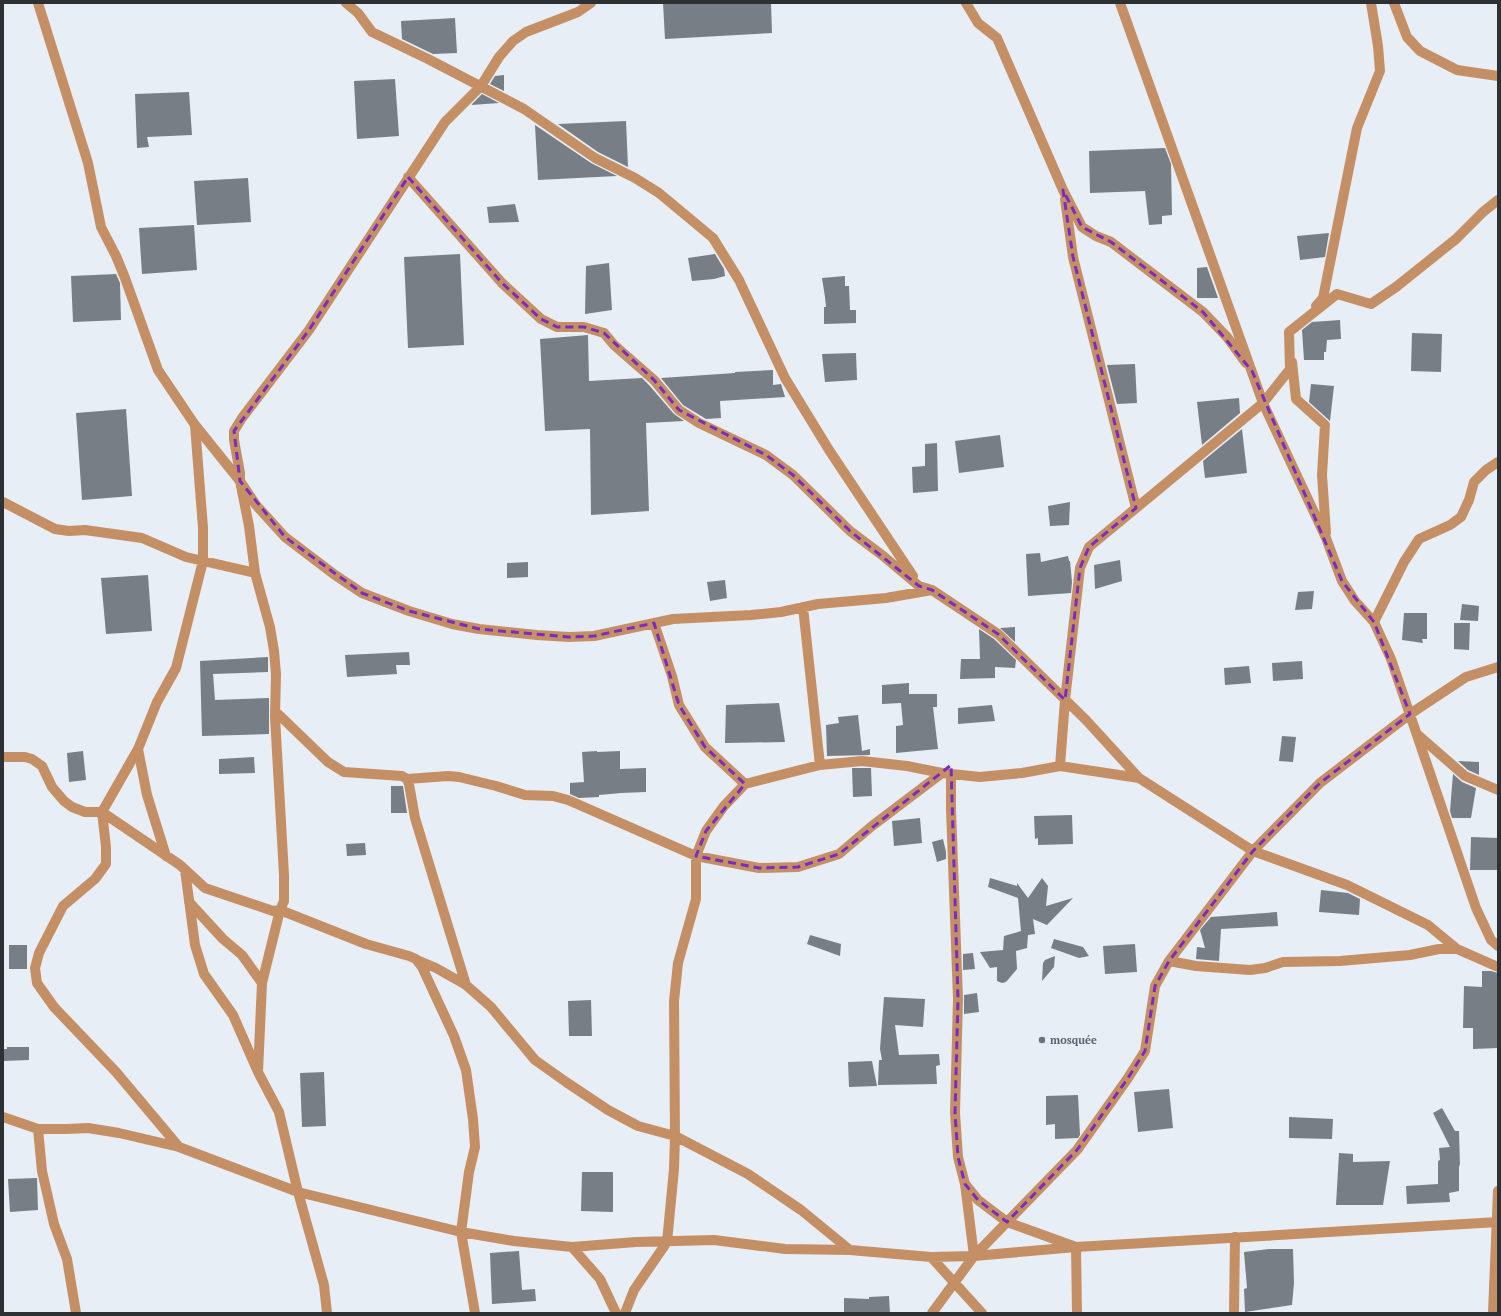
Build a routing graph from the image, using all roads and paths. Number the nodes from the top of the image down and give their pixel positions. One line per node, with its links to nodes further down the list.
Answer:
1 (38, 3): 16 (street)
2 (346, 3): 9 (street)
3 (591, 3): 9 (street)
4 (966, 3): 11 (street)
5 (1120, 3): 14 (street)
6 (1371, 3): 13 (street)
7 (1394, 3): 8 (street)
8 (1498, 76)
9 (480, 86): 10 (street); 24 (street)
10 (408, 177): 18 (street); 24 (street)
11 (1063, 190): 14 (street); 20 (street)
12 (1498, 200): 13 (street)
13 (1289, 332): 15 (street); 21 (street)
14 (1252, 371): 15 (street)
15 (1263, 403): 20 (street); 21 (street)
16 (195, 425): 18 (street); 22 (street)
17 (1498, 462): 27 (street)
18 (240, 481): 23 (street); 28 (street)
19 (3, 502): 22 (street)
20 (1136, 508): 30 (street)
21 (1326, 538): 27 (street)
22 (203, 561): 23 (street); 34 (street)
23 (254, 573): 31 (street)
24 (920, 586): 25 (street)
25 (932, 590): 26 (street); 30 (street)
26 (803, 607): 28 (street); 36 (street)
27 (1374, 622): 32 (street)
28 (654, 623): 41 (street)
29 (1498, 667): 32 (street)
30 (1065, 700): 37 (street); 39 (street)
31 (275, 711): 40 (street); 49 (street)
32 (1410, 714): 33 (street); 44 (street)
33 (1417, 733): 42 (street); 50 (street)
34 (138, 749): 43 (street); 45 (street)
35 (3, 757): 43 (street)
36 (820, 765): 38 (street); 41 (street)
37 (1060, 766): 38 (street); 39 (street)
38 (947, 773): 46 (street); 62 (street)
39 (1139, 778): 44 (street)
40 (407, 779): 46 (street); 56 (street)
41 (745, 784): 46 (street)
42 (1498, 790)
43 (102, 812): 45 (street); 61 (street)
44 (1253, 851): 51 (street); 53 (street)
45 (166, 856): 47 (street)
46 (696, 856): 60 (street)
47 (185, 870): 48 (street); 49 (street)
48 (189, 902): 55 (street); 57 (street)
49 (280, 910): 52 (street); 55 (street)
50 (1498, 946)
51 (1457, 949): 53 (street); 54 (street)
52 (416, 959): 56 (street); 67 (street)
53 (1169, 962): 65 (street)
54 (1498, 967)
55 (262, 983): 57 (street)
56 (466, 984): 60 (street)
57 (258, 1072): 64 (street)
58 (3, 1117): 59 (street)
59 (38, 1129): 61 (street); 76 (street)
60 (675, 1136): 69 (street); 72 (street)
61 (179, 1147): 64 (street)
62 (965, 1184): 65 (street); 73 (street)
63 (1498, 1191): 66 (street)
64 (298, 1192): 67 (street); 77 (street)
65 (1007, 1222): 71 (street); 73 (street)
66 (1497, 1222): 68 (street); 85 (street)
67 (460, 1232): 70 (street); 78 (street)
68 (1235, 1237): 71 (street); 84 (street)
69 (667, 1242): 70 (street); 72 (street); 80 (street)
70 (572, 1247): 79 (street)
71 (1076, 1247): 73 (street); 83 (street)
72 (850, 1250): 74 (street)
73 (974, 1256): 74 (street); 75 (street)
74 (931, 1257): 75 (street)
75 (954, 1283): 81 (street); 82 (street)
76 (76, 1313)
77 (327, 1313)
78 (475, 1313)
79 (616, 1313)
80 (625, 1313)
81 (932, 1313)
82 (982, 1313)
83 (1077, 1313)
84 (1234, 1313)
85 (1493, 1313)

